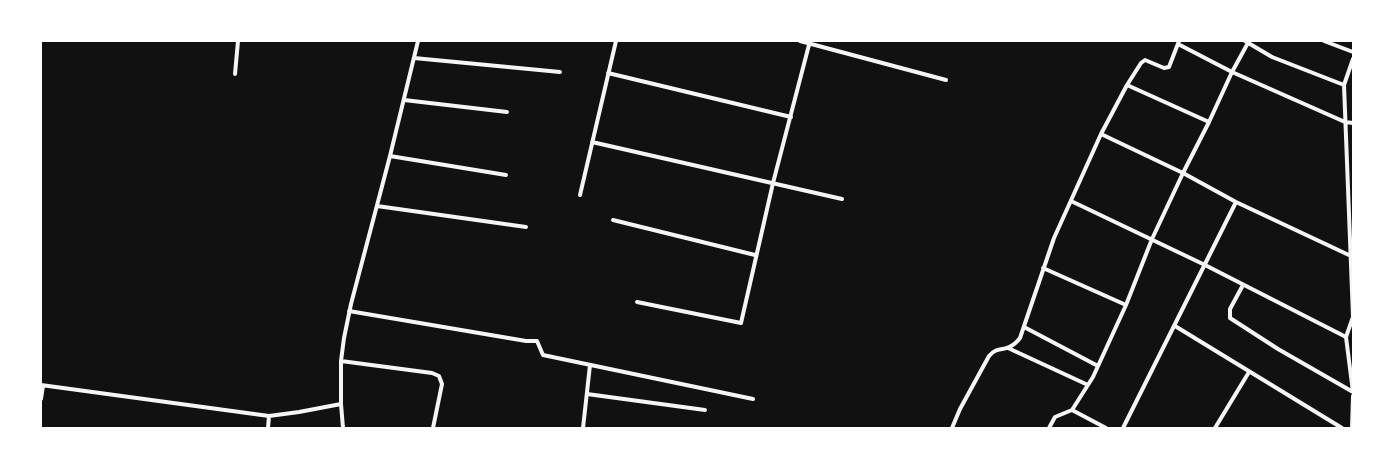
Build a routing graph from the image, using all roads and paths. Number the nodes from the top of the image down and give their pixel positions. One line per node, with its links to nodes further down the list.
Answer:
1 (238, 41): 16 (street)
2 (418, 41): 10 (street)
3 (616, 41): 15 (street)
4 (800, 41): 6 (street)
5 (1324, 41): 9 (street)
6 (810, 42): 17 (street); 22 (street)
7 (1247, 42): 14 (street); 19 (street)
8 (1179, 43): 14 (street); 18 (street)
9 (1353, 52)
10 (414, 58): 13 (street); 20 (street)
11 (1353, 59): 12 (street)
12 (1351, 71): 19 (street)
13 (560, 72)
14 (1232, 72): 23 (street); 24 (street)
15 (608, 73): 22 (street); 27 (street)
16 (235, 74)
17 (946, 80)
18 (1128, 85): 23 (street); 26 (street)
19 (1344, 85): 24 (street)
20 (404, 100): 21 (street); 28 (street)
21 (507, 112)
22 (791, 117): 31 (street)
23 (1210, 122): 29 (street)
24 (1345, 122): 25 (street); 39 (street)
25 (1353, 123)
26 (1101, 134): 29 (street); 34 (street)
27 (592, 142): 31 (street); 32 (street)
28 (390, 156): 30 (street); 36 (street)
29 (1183, 173): 35 (street); 40 (street)
30 (506, 175)
31 (773, 183): 33 (street); 41 (street)
32 (580, 196)
33 (842, 199)
34 (1071, 201): 40 (street); 44 (street)
35 (1236, 202): 42 (street); 43 (street)
36 (377, 206): 38 (street); 49 (street)
37 (613, 220): 41 (street)
38 (526, 227)
39 (1351, 233): 42 (street)
40 (1152, 239): 43 (street); 48 (street)
41 (755, 255): 47 (street)
42 (1351, 256): 46 (street)
43 (1205, 265): 45 (street); 51 (street)
44 (1043, 268): 48 (street); 52 (street)
45 (1243, 285): 53 (street); 62 (street)
46 (1353, 286): 50 (street)
47 (637, 302)
48 (1126, 305): 57 (street)
49 (349, 311): 55 (street); 56 (street)
50 (1353, 318): 53 (street)
51 (1175, 326): 59 (street); 78 (street)
52 (1024, 327): 54 (street); 57 (street)
53 (1346, 337): 58 (street)
54 (1008, 348): 61 (street); 75 (street)
55 (341, 361): 67 (street); 73 (street)
56 (590, 365): 63 (street); 66 (street)
57 (1098, 366): 61 (street)
58 (1351, 371): 62 (street)
59 (1249, 372): 79 (street); 80 (street)
60 (42, 385): 65 (street); 70 (street)
61 (1088, 385): 69 (street)
62 (1353, 392)
63 (587, 394): 68 (street); 74 (street)
64 (1353, 396): 81 (street)
65 (41, 399)
66 (753, 399)
67 (341, 404): 70 (street); 72 (street)
68 (705, 410)
69 (1072, 410): 76 (street); 77 (street)
70 (269, 416): 71 (street)
71 (268, 428)
72 (343, 428)
73 (433, 428)
74 (583, 428)
75 (952, 428)
76 (1049, 428)
77 (1106, 428)
78 (1123, 428)
79 (1215, 428)
80 (1342, 428)
81 (1352, 428)

